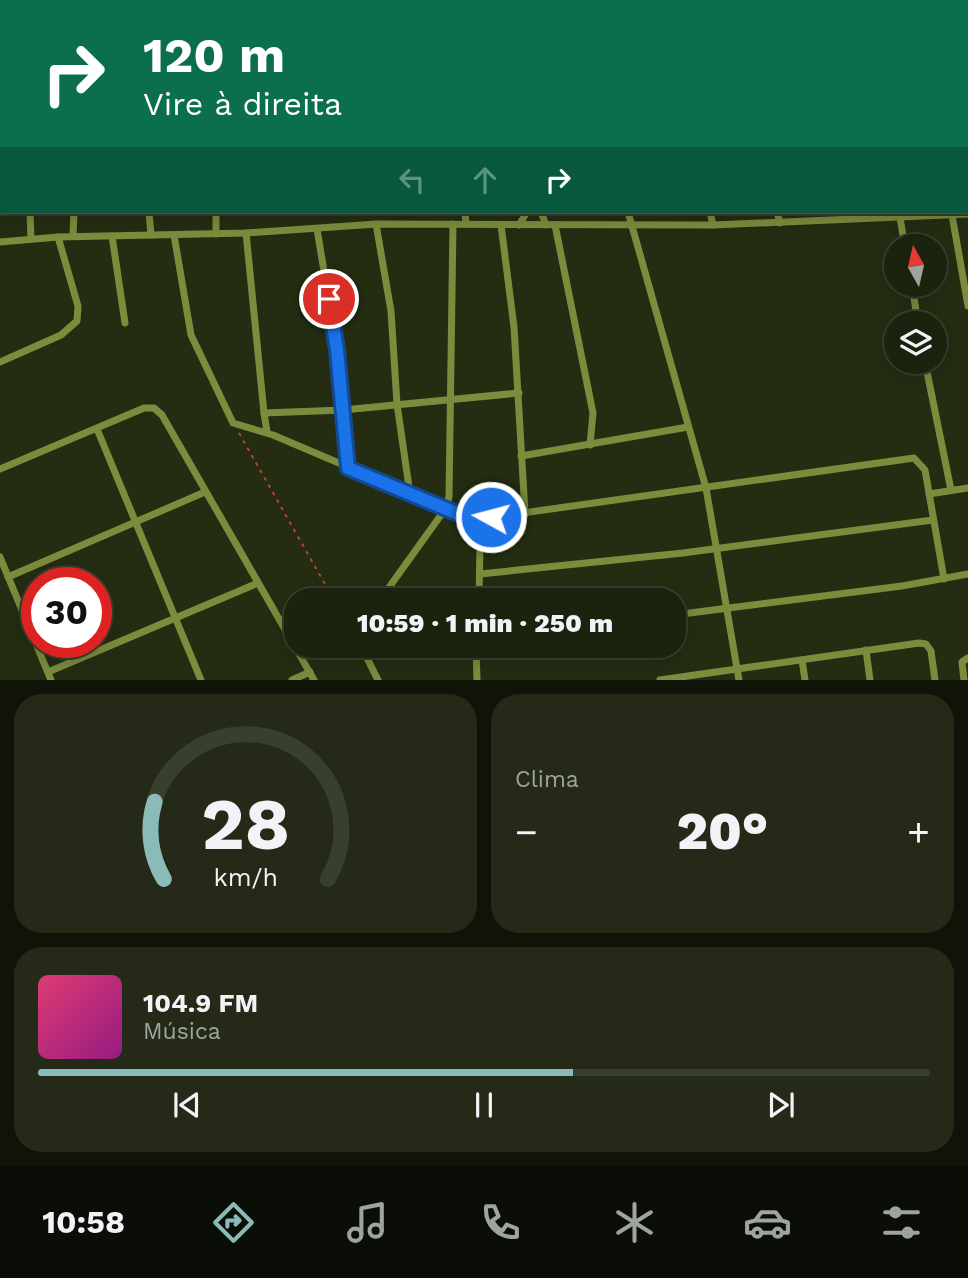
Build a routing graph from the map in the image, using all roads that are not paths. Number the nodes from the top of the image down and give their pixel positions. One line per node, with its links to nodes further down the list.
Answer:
1 (30, 214): 35 (street)
2 (74, 214): 32 (street)
3 (149, 214): 30 (street)
4 (216, 214): 28 (street)
5 (465, 214): 19 (street)
6 (526, 214): 21 (street)
7 (542, 214): 22 (street)
8 (628, 214): 25 (street)
9 (710, 214): 24 (street)
10 (778, 214): 17 (street)
11 (833, 214): 15 (street)
12 (968, 214): 13 (street)
13 (952, 215): 14 (street); 37 (street)
14 (904, 216): 15 (street); 29 (street)
15 (835, 221): 17 (street)
16 (376, 223): 18 (street); 26 (street); 43 (street)
17 (780, 223): 24 (street)
18 (453, 224): 19 (street); 42 (street)
19 (466, 224): 20 (street)
20 (501, 225): 21 (street); 41 (street)
21 (519, 225): 22 (street)
22 (546, 225): 23 (street)
23 (555, 225): 25 (street); 49 (street)
24 (713, 225): 25 (street)
25 (630, 226): 46 (street)
26 (317, 229): 27 (street); 44 (street)
27 (246, 233): 28 (street); 45 (street)
28 (216, 234): 31 (street)
29 (905, 234)
30 (151, 235): 31 (street); 33 (street)
31 (174, 235): 48 (street)
32 (73, 236): 33 (street); 34 (street)
33 (112, 236): 38 (street)
34 (58, 237): 35 (street); 39 (street)
35 (31, 239): 36 (street)
36 (0, 242)
37 (968, 306)
38 (125, 323)
39 (0, 362)
40 (927, 374): 55 (street)
41 (519, 393): 42 (street); 50 (street)
42 (451, 400): 43 (street); 59 (street)
43 (397, 404): 44 (street); 57 (street)
44 (342, 410): 45 (street); 51 (street)
45 (264, 413): 48 (street)
46 (688, 426): 49 (street); 53 (street)
47 (97, 429): 52 (street); 56 (street); 63 (street)
48 (267, 432): 51 (street)
49 (590, 445): 50 (street)
50 (521, 456): 60 (street)
51 (348, 468): 57 (street)
52 (0, 469)
53 (706, 488): 58 (street); 60 (street); 64 (street)
54 (968, 488): 55 (street)
55 (951, 490): 58 (street)
56 (205, 492): 63 (street); 70 (street)
57 (410, 494): 59 (street)
58 (929, 494): 62 (street)
59 (446, 508): 61 (street); 71 (street)
60 (525, 513): 61 (street)
61 (473, 520): 67 (street)
62 (933, 520): 64 (street); 69 (street)
63 (136, 522): 68 (street); 75 (street)
64 (718, 549): 67 (street); 73 (street)
65 (0, 557): 68 (street)
66 (968, 574): 69 (street)
67 (480, 575): 72 (street)
68 (8, 576): 82 (street)
69 (944, 579): 73 (street)
70 (258, 583): 75 (street); 83 (street)
71 (389, 588)
72 (479, 588)
73 (728, 608): 74 (street); 81 (street)
74 (686, 613)
75 (176, 618): 82 (street); 84 (street)
76 (866, 650): 80 (street); 91 (street); 92 (street)
77 (369, 658): 86 (street)
78 (476, 658): 87 (street)
79 (968, 658): 93 (street)
80 (802, 660): 81 (street); 90 (street)
81 (738, 670): 88 (street); 89 (street)
82 (49, 676)
83 (312, 676): 85 (street)
84 (201, 680)
85 (292, 680)
86 (378, 680)
87 (477, 680)
88 (660, 680)
89 (739, 680)
90 (805, 680)
91 (870, 680)
92 (935, 680)
93 (964, 680)

